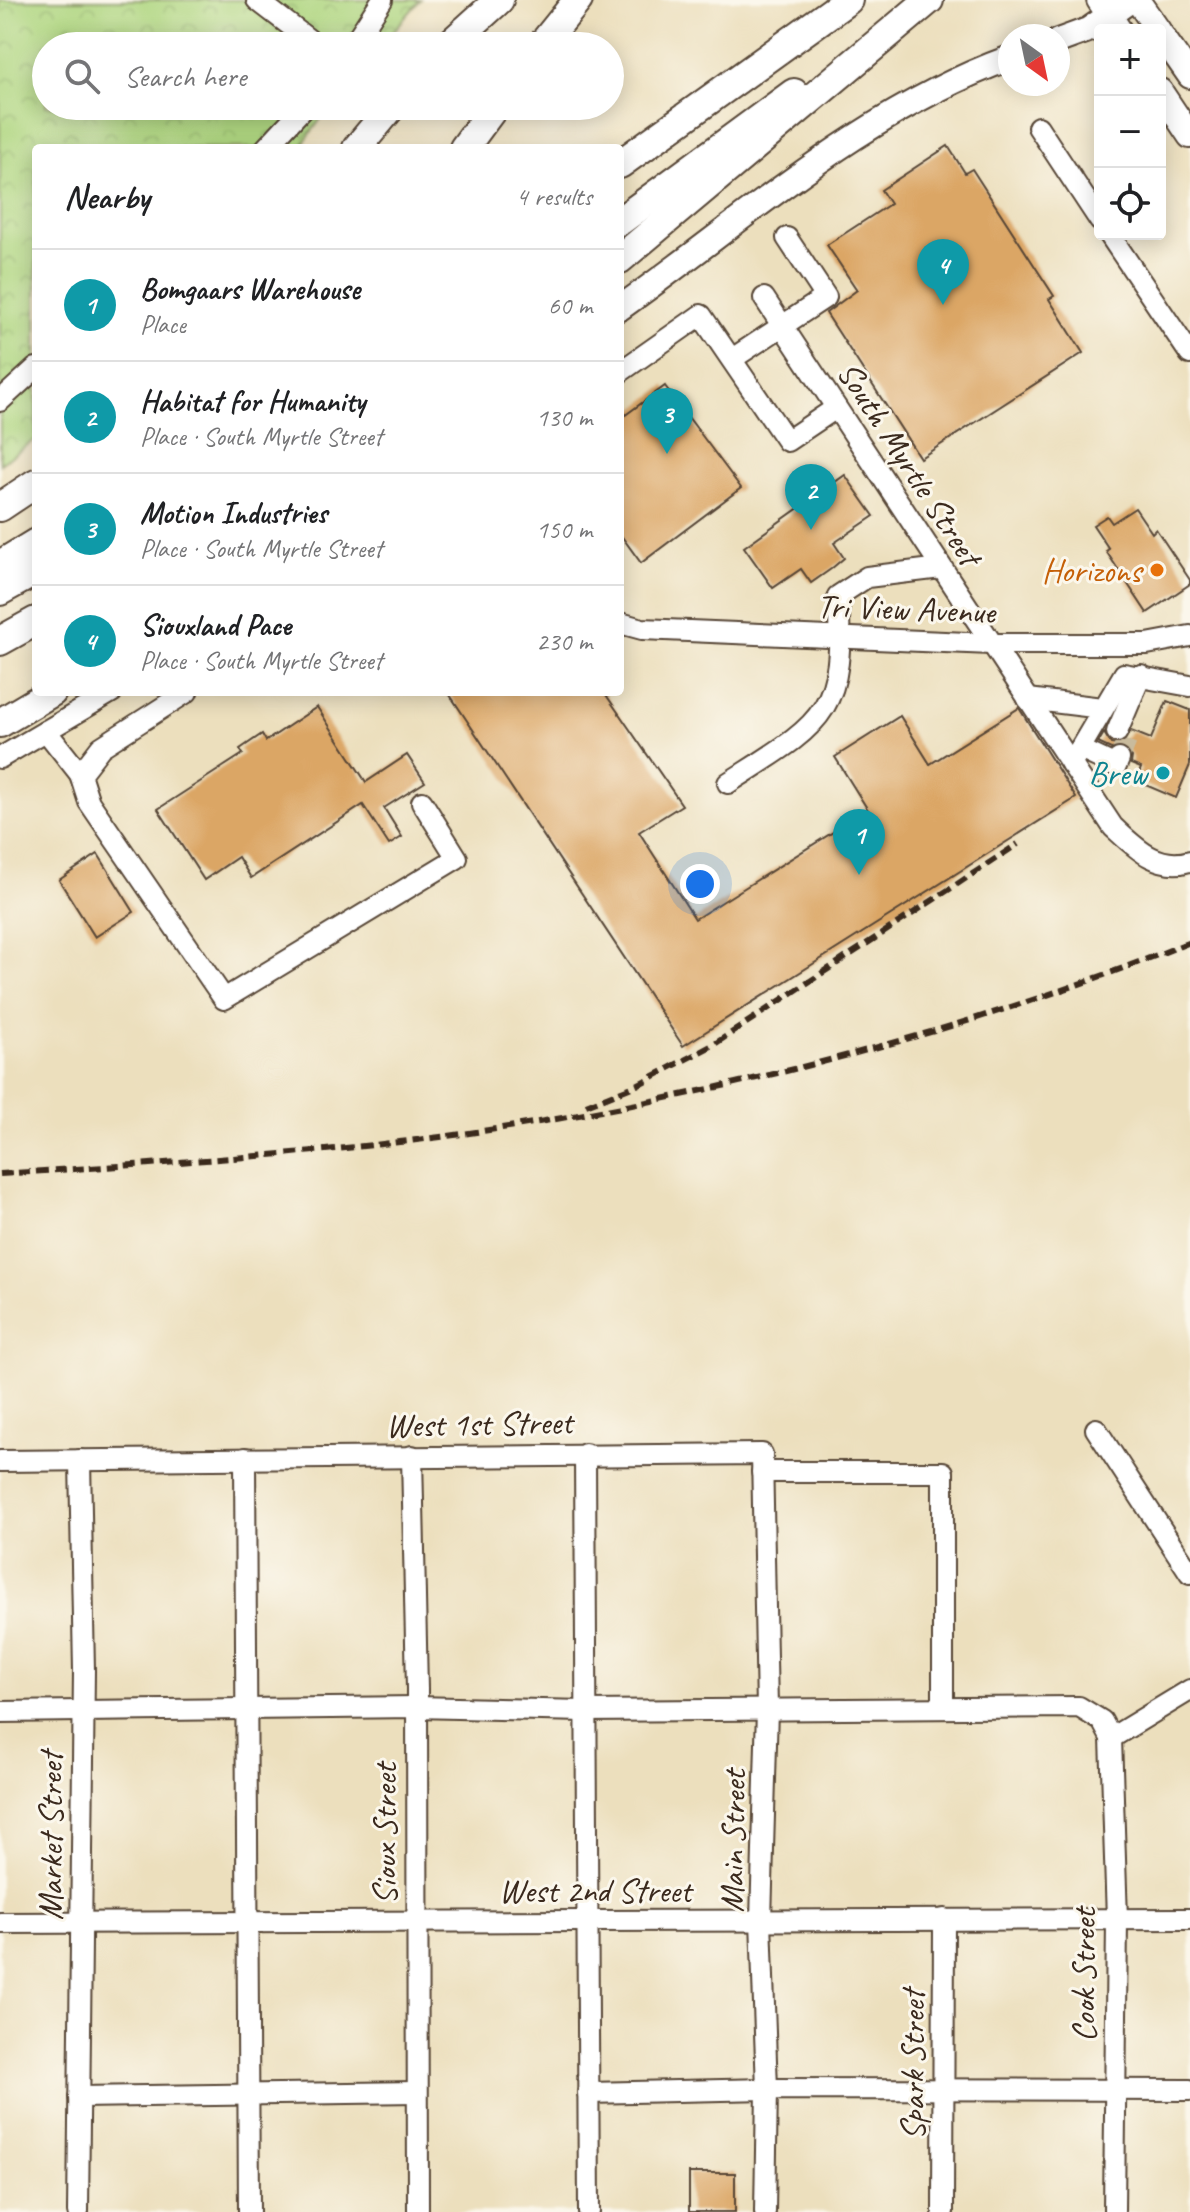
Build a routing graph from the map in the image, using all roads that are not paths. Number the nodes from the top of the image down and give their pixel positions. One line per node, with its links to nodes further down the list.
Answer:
1 (257, 0): 12 (street)
2 (382, 0): 13 (street)
3 (499, 0): 14 (highway)
4 (578, 0): 15 (highway)
5 (848, 0): 31 (highway)
6 (921, 0): 33 (highway)
7 (929, 0): 36 (highway)
8 (1131, 0): 10 (main road)
9 (1137, 0): 11 (main road)
10 (1109, 15): 16 (main road)
11 (1154, 24)
12 (299, 32)
13 (361, 32)
14 (464, 32)
15 (552, 32)
16 (1070, 38)
17 (1070, 41): 19 (main road)
18 (1166, 41): 21 (main road)
19 (1094, 42)
20 (998, 63): 38 (main road)
21 (1190, 76)
22 (1163, 96): 27 (main road)
23 (292, 120): 28 (street)
24 (380, 120): 29 (highway)
25 (485, 120): 30 (highway)
26 (1038, 127): 32 (street)
27 (1190, 136)
28 (270, 144)
29 (360, 144)
30 (467, 144)
31 (624, 161)
32 (1094, 212)
33 (624, 218)
34 (787, 238): 39 (street)
35 (1113, 240): 40 (street)
36 (624, 256)
37 (764, 298): 39 (street, South Myrtle Street)
38 (624, 305)
39 (782, 326): 41 (street); 45 (street, South Myrtle Street)
40 (1190, 354)
41 (732, 359): 42 (street); 45 (street)
42 (624, 369)
43 (32, 372): 44 (street)
44 (0, 401)
45 (836, 408): 50 (street, South Myrtle Street)
46 (32, 486): 47 (highway)
47 (0, 507)
48 (32, 545): 49 (highway)
49 (0, 565)
50 (941, 568): 56 (street); 58 (street, South Myrtle Street)
51 (32, 573): 52 (highway)
52 (0, 591)
53 (32, 623): 57 (highway)
54 (624, 624): 56 (street, Tri View Avenue)
55 (1190, 636): 58 (street, Tri View Avenue)
56 (841, 637): 58 (street, Tri View Avenue); 71 (street)
57 (0, 641)
58 (991, 644): 64 (street, South Myrtle Street)
59 (1147, 676): 60 (street); 65 (street); 68 (street)
60 (1190, 686)
61 (45, 696): 66 (highway)
62 (105, 696): 67 (street)
63 (181, 696): 70 (street)
64 (1028, 699): 65 (street); 68 (street, South Myrtle Street)
65 (1102, 708): 68 (street)
66 (0, 723)
67 (46, 731): 69 (street); 70 (street)
68 (1076, 756): 73 (street, South Myrtle Street)
69 (0, 758)
70 (80, 774): 72 (street)
71 (728, 783)
72 (422, 802)
73 (1190, 861)
74 (1096, 1429): 81 (street)
75 (585, 1454): 76 (street, West 1st Street); 80 (street, West 1st Street); 88 (street)
76 (412, 1456): 77 (street, West 1st Street); 83 (street, Sioux Street)
77 (245, 1458): 78 (street, West 1st Street); 85 (street)
78 (80, 1460): 79 (street, West 1st Street); 87 (street, Market Street)
79 (0, 1461)
80 (762, 1472): 84 (street); 86 (street, Main Street)
81 (1190, 1573)
82 (1190, 1690): 90 (street)
83 (416, 1707): 85 (street); 88 (street); 99 (street, Sioux Street)
84 (943, 1708): 86 (street); 90 (street)
85 (244, 1709): 87 (street); 94 (street)
86 (767, 1709): 88 (street); 95 (street, Main Street)
87 (83, 1711): 89 (street); 96 (street, Market Street)
88 (584, 1711): 97 (street)
89 (0, 1712)
90 (1111, 1738): 92 (street, Cook Street)
91 (944, 1919): 92 (street, West 2nd Street); 95 (street, West 2nd Street); 103 (street, Spark Street)
92 (1117, 1919): 93 (street, West 2nd Street); 101 (street, Cook Street)
93 (1190, 1919)
94 (246, 1920): 96 (street, West 2nd Street); 99 (street, West 2nd Street); 106 (street)
95 (761, 1920): 97 (street, West 2nd Street); 100 (street, Main Street)
96 (82, 1922): 98 (street, West 2nd Street); 107 (street, Market Street)
97 (585, 1922): 99 (street, West 2nd Street); 105 (street)
98 (0, 1923)
99 (415, 1923): 104 (street, Sioux Street)
100 (767, 2089): 103 (street); 105 (street); 112 (street, Main Street)
101 (1115, 2090): 102 (street); 103 (street); 114 (street, Cook Street)
102 (1190, 2090)
103 (945, 2091): 113 (street, Spark Street)
104 (417, 2092): 106 (street); 110 (street, Sioux Street)
105 (588, 2093): 111 (street)
106 (246, 2094): 107 (street); 109 (street)
107 (79, 2097): 108 (street, Market Street)
108 (78, 2212)
109 (249, 2212)
110 (418, 2212)
111 (589, 2212)
112 (765, 2212)
113 (943, 2212)
114 (1114, 2212)

